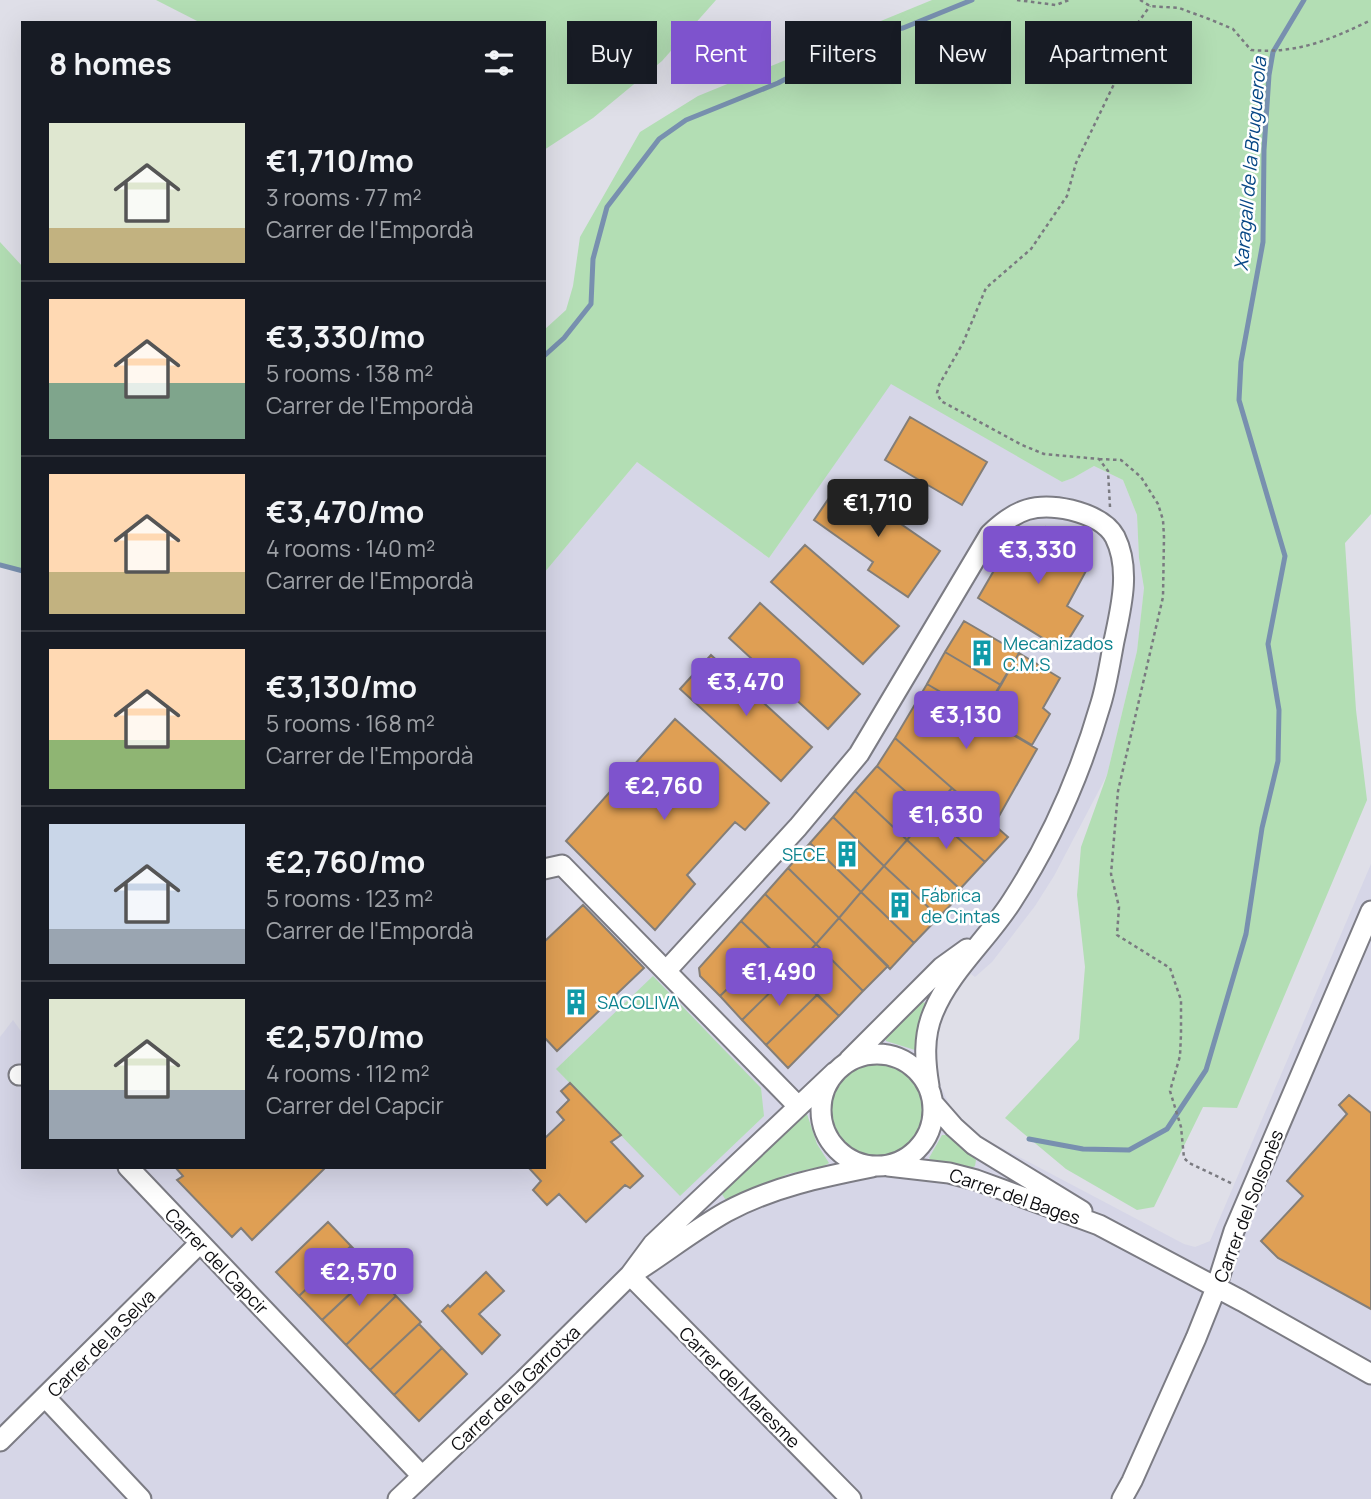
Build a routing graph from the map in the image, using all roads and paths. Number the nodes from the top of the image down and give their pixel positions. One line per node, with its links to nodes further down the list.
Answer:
1 (1017, 0): 2 (path)
2 (1069, 0)
3 (1140, 0): 4 (path)
4 (1150, 6): 5 (path); 6 (path)
5 (1371, 20)
6 (1099, 459): 7 (path); 17 (path)
7 (1106, 527): 10 (street, Carrer de la Garrotxa); 11 (street)
8 (546, 869): 11 (street)
9 (1371, 911): 21 (street, Carrer del Solsonès)
10 (990, 932): 12 (street, Carrer de la Garrotxa); 13 (street, Carrer de la Garrotxa)
11 (666, 971): 14 (street)
12 (841, 1067): 13 (street); 14 (street, Carrer de la Garrotxa); 15 (street)
13 (931, 1095): 15 (street); 18 (street, Carrer del Bages)
14 (797, 1105): 20 (street, Carrer de la Garrotxa)
15 (882, 1166): 18 (street, Carrer del Bages); 20 (street, Carrer de la Garrotxa)
16 (130, 1169): 19 (street, Carrer del Capcir)
17 (1237, 1186)
18 (1099, 1225): 21 (street, Carrer del Bages)
19 (200, 1243): 23 (street, Carrer de la Selva); 25 (street, Carrer del Capcir)
20 (630, 1275): 25 (street, Carrer de la Garrotxa); 28 (street, Carrer del Maresme)
21 (1216, 1287): 22 (street, Carrer del Bages); 29 (street, Carrer del Solsonès)
22 (1371, 1374)
23 (46, 1398): 24 (street, Carrer de la Selva); 26 (street)
24 (0, 1441)
25 (422, 1476): 27 (street, Carrer de la Garrotxa)
26 (141, 1499)
27 (398, 1499)
28 (851, 1499)
29 (1122, 1499)

